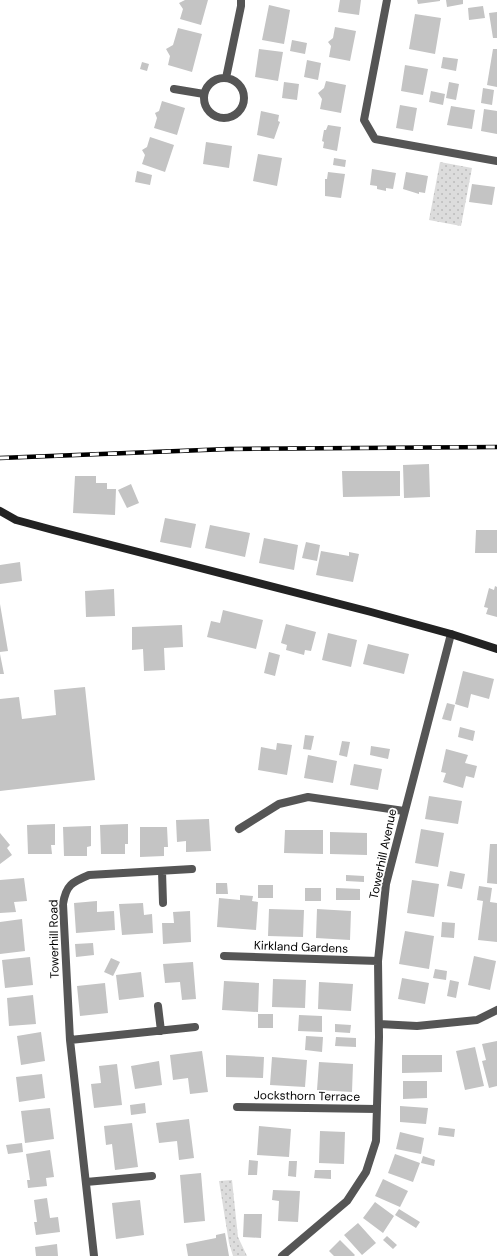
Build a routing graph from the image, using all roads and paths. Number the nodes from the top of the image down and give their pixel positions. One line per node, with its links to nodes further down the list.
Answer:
1 (240, 0): 3 (street)
2 (387, 0): 6 (street)
3 (226, 78): 5 (street); 5 (street)
4 (174, 89): 5 (street)
5 (204, 94)
6 (497, 162)
7 (0, 511): 8 (main road)
8 (451, 634): 9 (main road); 10 (street, Towerhill Avenue)
9 (497, 649)
10 (404, 811): 11 (street); 16 (street, Towerhill Avenue)
11 (239, 829)
12 (192, 869): 13 (street, Towerhill Road)
13 (162, 871): 14 (street); 22 (street, Towerhill Road)
14 (163, 903)
15 (224, 956): 16 (street, Kirkland Gardens)
16 (378, 961): 19 (street, Towerhill Avenue)
17 (158, 1006): 21 (street)
18 (497, 1010): 19 (street)
19 (379, 1024): 24 (street, Towerhill Avenue)
20 (196, 1027): 21 (street)
21 (161, 1031): 22 (street)
22 (70, 1040): 26 (street, Towerhill Road)
23 (237, 1107): 24 (street, Jocksthorn Terrace)
24 (377, 1109): 28 (street)
25 (152, 1176): 26 (street)
26 (86, 1182): 27 (street, Towerhill Road)
27 (94, 1256)
28 (282, 1256)

